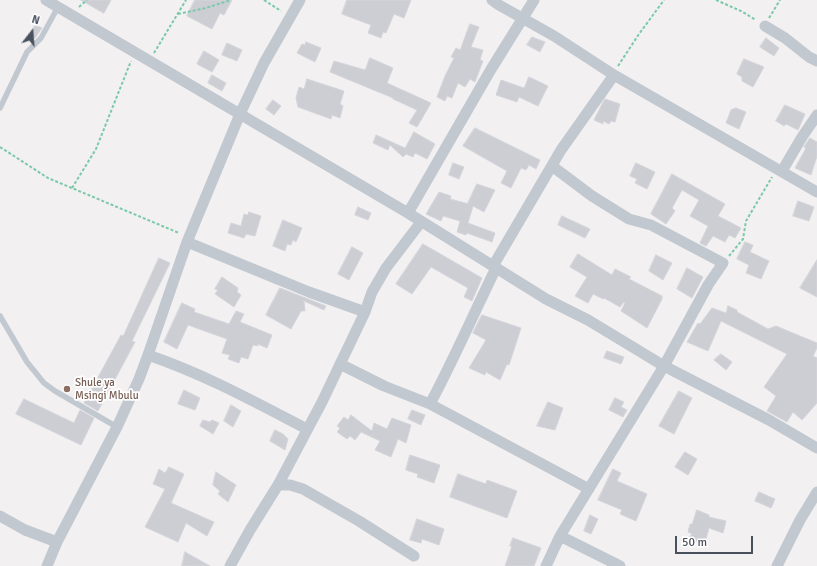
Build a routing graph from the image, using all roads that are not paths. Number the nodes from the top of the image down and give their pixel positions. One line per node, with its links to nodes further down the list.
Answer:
1 (46, 0): 5 (street)
2 (300, 0): 11 (street)
3 (492, 0): 6 (street)
4 (534, 0): 6 (street)
5 (58, 7): 10 (lane); 11 (street)
6 (523, 18): 9 (street); 16 (street)
7 (766, 26): 8 (street)
8 (817, 61)
9 (613, 74): 13 (street); 14 (street)
10 (0, 108)
11 (240, 114): 16 (street); 18 (street)
12 (817, 115): 14 (street)
13 (552, 166): 19 (street); 24 (street)
14 (779, 170): 15 (street)
15 (817, 192)
16 (408, 213): 17 (street)
17 (422, 222): 19 (street); 20 (street)
18 (189, 240): 20 (street); 22 (street)
19 (495, 267): 24 (street); 25 (street)
20 (365, 312): 23 (street)
21 (0, 316): 26 (lane)
22 (148, 355): 26 (street); 27 (street)
23 (340, 364): 25 (street); 27 (street)
24 (664, 366): 28 (street); 30 (street)
25 (430, 404): 30 (street)
26 (117, 427): 34 (street)
27 (307, 429): 29 (street)
28 (817, 448)
29 (278, 485): 35 (street); 37 (street)
30 (589, 489): 33 (street)
31 (817, 492): 40 (street)
32 (0, 516): 34 (street)
33 (560, 536): 38 (street); 39 (street)
34 (56, 542): 36 (street)
35 (414, 556)
36 (47, 566)
37 (230, 566)
38 (546, 566)
39 (620, 566)
40 (777, 566)

